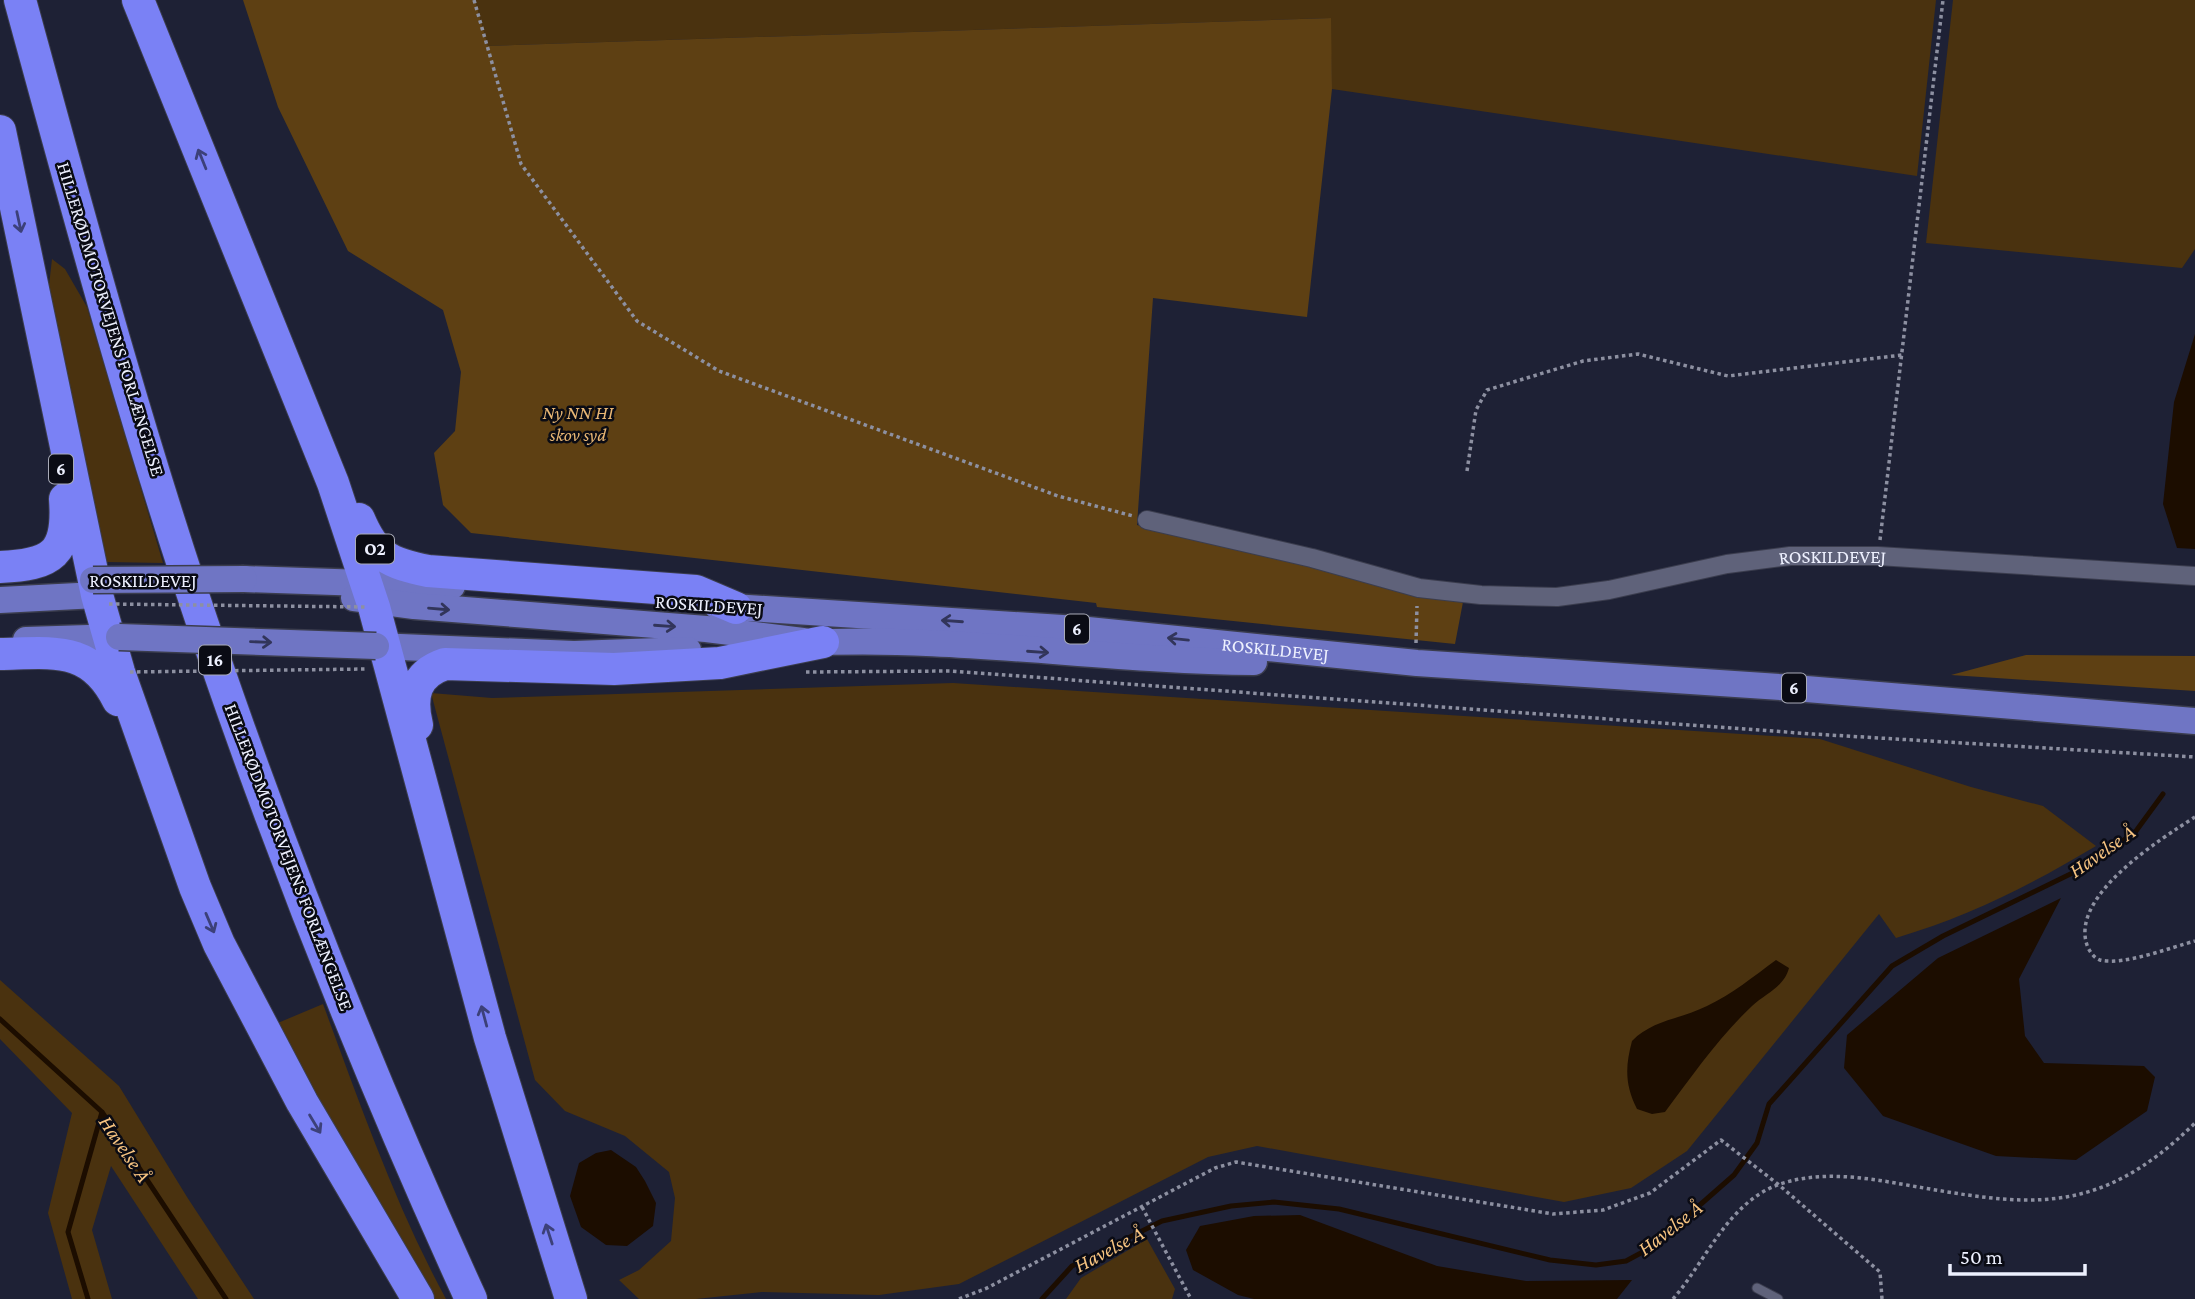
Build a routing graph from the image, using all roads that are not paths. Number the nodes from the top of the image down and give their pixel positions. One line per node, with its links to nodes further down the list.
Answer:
1 (20, 0): 25 (highway, HILLERØDMOTORVEJENS FORLÆNGELSE / 16)
2 (138, 0): 4 (highway, O2, one-way to 2)
3 (0, 131): 5 (highway, 6, one-way to 5)
4 (223, 211): 11 (highway, O2); 13 (highway, O2)
5 (41, 325): 7 (highway, 6); 10 (highway)
6 (1147, 520): 8 (street, ROSKILDEVEJ)
7 (0, 567)
8 (2195, 576)
9 (0, 582): 10 (main road, ROSKILDEVEJ / 6)
10 (100, 593): 11 (main road, ROSKILDEVEJ / 6, bridge); 12 (main road, ROSKILDEVEJ / 6); 14 (highway)
11 (367, 596): 13 (main road, ROSKILDEVEJ / 6); 16 (main road, ROSKILDEVEJ / 6, one-way to 16); 18 (highway)
12 (0, 600)
13 (736, 607): 19 (main road, ROSKILDEVEJ / 6, one-way to 13)
14 (114, 637): 15 (main road, ROSKILDEVEJ / 6); 18 (main road, ROSKILDEVEJ / 6, one-way to 18, bridge); 21 (highway)
15 (0, 641)
16 (823, 642): 18 (main road, ROSKILDEVEJ / 6); 19 (main road, ROSKILDEVEJ / 6, one-way to 19); 22 (highway)
17 (0, 654): 21 (highway)
18 (384, 657): 22 (highway)
19 (1417, 663): 20 (main road, ROSKILDEVEJ / 6)
20 (2187, 719)
21 (195, 887): 24 (highway, one-way to 24)
22 (466, 948): 26 (highway, one-way to 22)
23 (1757, 1288): 27 (lane)
24 (418, 1299)
25 (471, 1299)
26 (571, 1299)
27 (1778, 1299)

